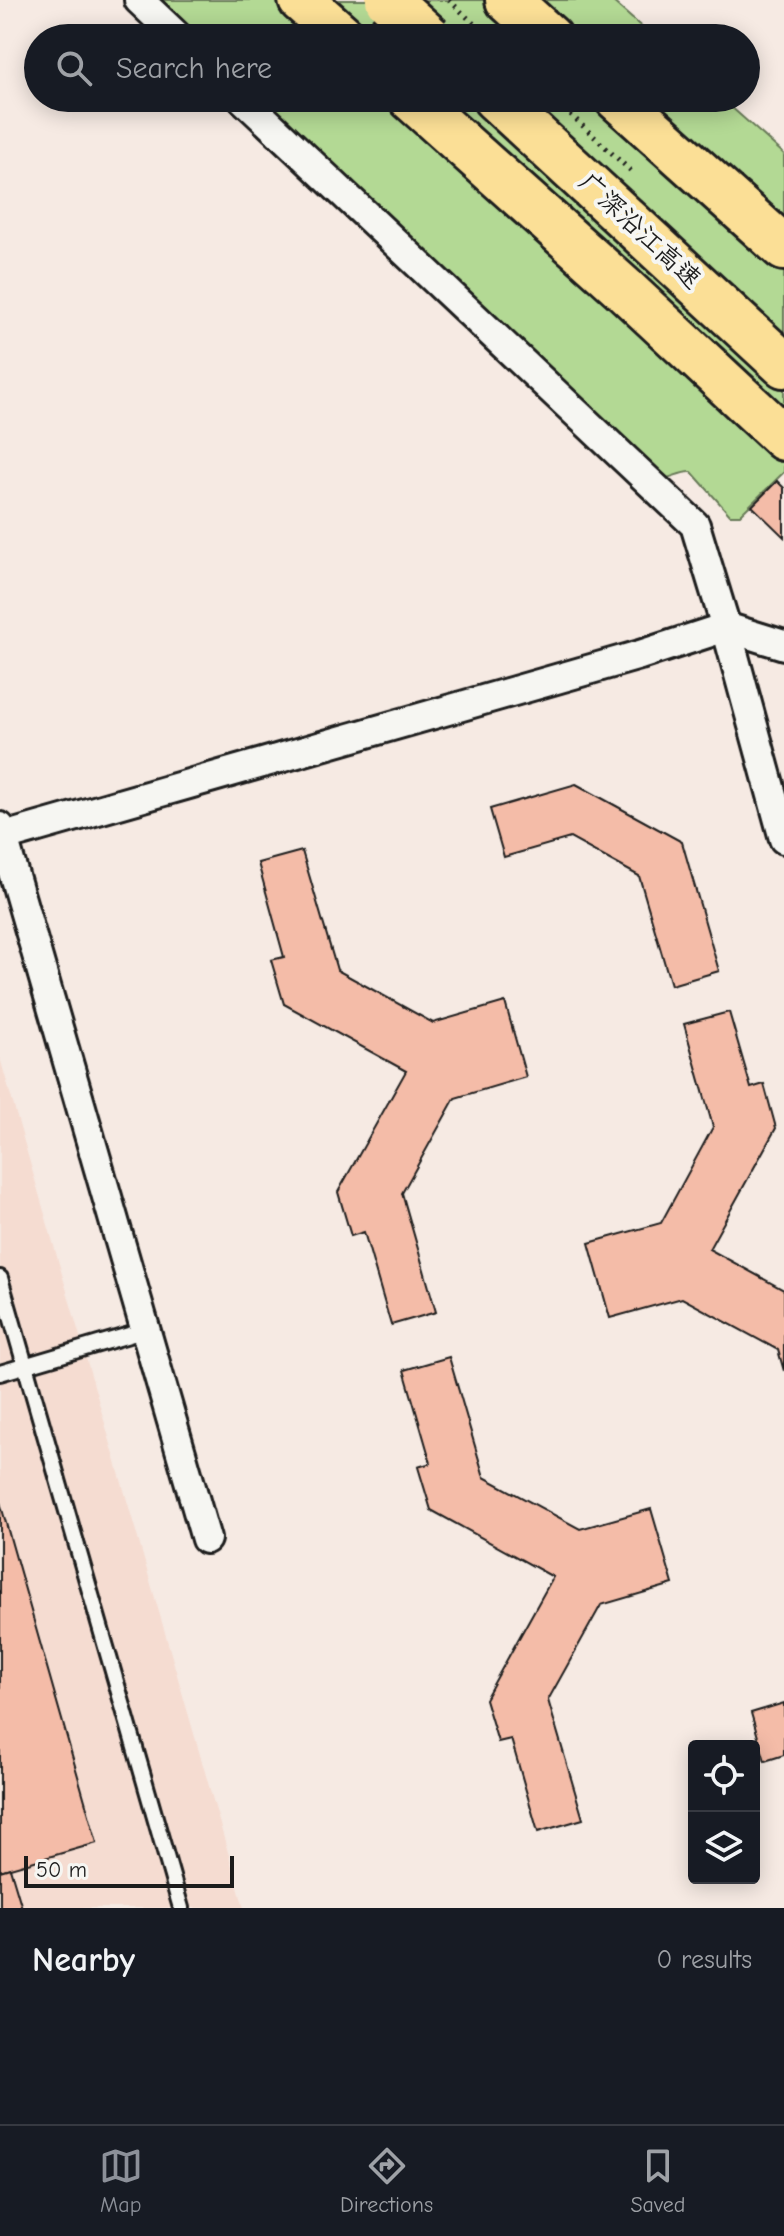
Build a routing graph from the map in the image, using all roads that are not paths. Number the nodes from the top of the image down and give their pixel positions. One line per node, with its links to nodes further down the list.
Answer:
1 (139, 0): 6 (street)
2 (301, 0): 7 (highway)
3 (388, 0): 8 (highway, bridge)
4 (508, 0): 9 (highway)
5 (547, 0): 10 (highway)
6 (164, 24)
7 (328, 24)
8 (415, 24)
9 (535, 24)
10 (570, 24)
11 (257, 112): 19 (street)
12 (427, 112): 18 (highway)
13 (510, 112): 17 (highway, 广深沿江高速)
14 (633, 112): 16 (highway)
15 (655, 112): 16 (highway)
16 (784, 246)
17 (784, 365)
18 (784, 438)
19 (726, 627): 20 (street); 21 (street); 22 (street)
20 (784, 645)
21 (1, 834): 24 (street)
22 (784, 839)
23 (0, 1278): 25 (lane)
24 (146, 1330): 25 (lane); 27 (street)
25 (25, 1365): 26 (lane); 28 (lane)
26 (0, 1373)
27 (206, 1539)
28 (181, 1908)

